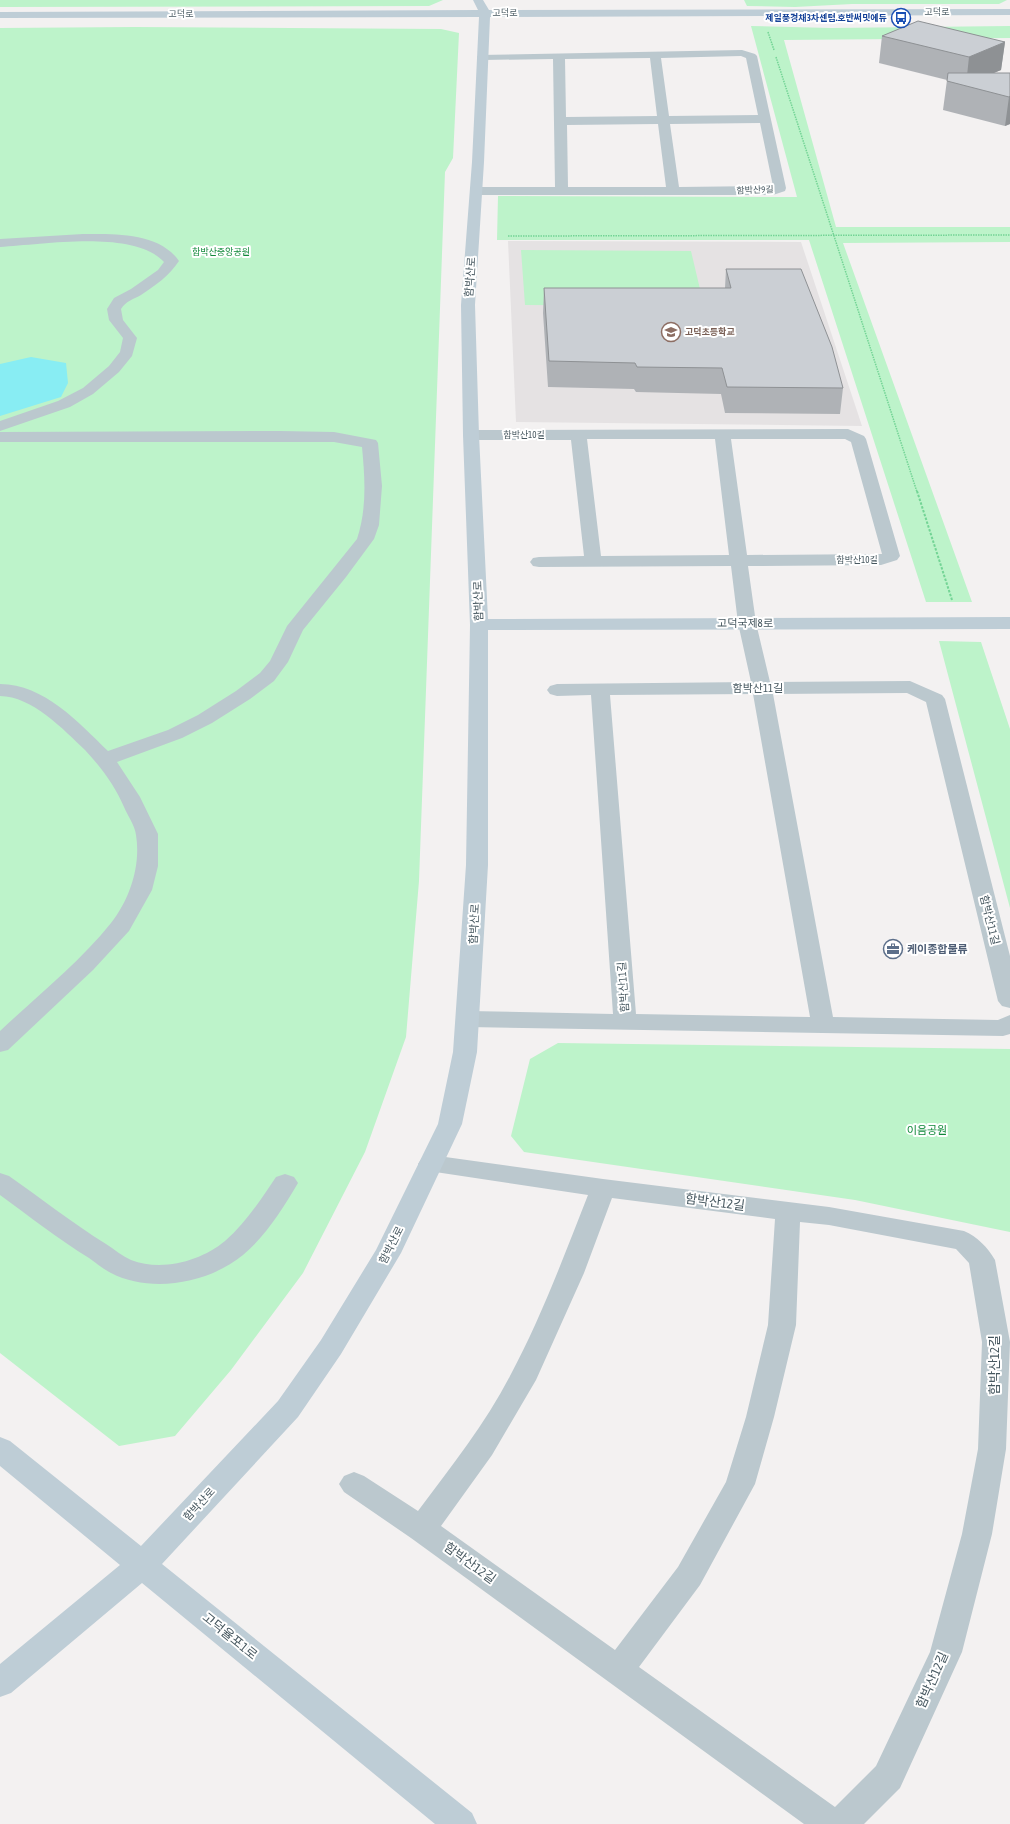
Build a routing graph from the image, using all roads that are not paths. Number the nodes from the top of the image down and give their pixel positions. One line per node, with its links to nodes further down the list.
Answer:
1 (478, 0): 4 (street, 함박산로)
2 (1010, 12): 4 (street, 고덕로)
3 (0, 15): 4 (street, 고덕로)
4 (484, 18): 5 (street, 고덕로); 8 (street, 함박산로)
5 (0, 25)
6 (655, 54): 7 (street, 함박산9길); 9 (street, 함박산9길); 11 (street)
7 (559, 56): 8 (street, 함박산9길); 10 (street)
8 (483, 57): 12 (street, 함박산로)
9 (765, 119): 11 (street); 14 (street, 함박산9길)
10 (561, 121): 11 (street); 13 (street)
11 (664, 121): 14 (street)
12 (476, 191): 13 (street, 함박산9길); 18 (street, 함박산로)
13 (562, 191): 14 (street, 함박산9길)
14 (673, 191)
15 (0, 243): 16 (street)
16 (0, 426)
17 (722, 434): 19 (street, 함박산10길); 21 (street); 21 (street, 함박산10길)
18 (471, 435): 19 (street, 함박산10길); 26 (street, 함박산로)
19 (578, 435): 22 (street)
20 (0, 437): 31 (street)
21 (739, 560): 22 (street, 함박산10길); 24 (street)
22 (593, 561): 23 (street, 함박산10길)
23 (540, 562)
24 (748, 623): 25 (street, 고덕국제8로); 26 (street, 고덕국제8로); 28 (street)
25 (1010, 623)
26 (479, 625): 33 (street, 함박산로)
27 (3, 687): 31 (street)
28 (762, 688): 29 (street, 함박산11길); 32 (street, 함박산11길); 36 (street)
29 (600, 689): 30 (street); 34 (street, 함박산11길)
30 (557, 690)
31 (105, 759): 37 (street)
32 (1010, 1001)
33 (468, 1019): 34 (street, 함박산11길); 38 (street, 함박산로)
34 (625, 1021): 36 (street, 함박산11길)
35 (1010, 1023): 36 (street, 함박산11길)
36 (823, 1025)
37 (0, 1044)
38 (431, 1164): 41 (street, 함박산12길); 46 (street, 함박산로)
39 (0, 1182): 40 (street)
40 (285, 1183)
41 (603, 1188): 42 (street, 함박산12길); 45 (street)
42 (788, 1211): 47 (street); 51 (street, 함박산12길)
43 (0, 1449): 46 (street)
44 (354, 1484): 45 (street, 함박산12길)
45 (422, 1529): 47 (street, 함박산12길)
46 (142, 1565): 48 (street); 49 (street, 고덕율포1로)
47 (618, 1670): 50 (street, 함박산12길)
48 (0, 1683)
49 (460, 1824)
50 (831, 1824)
51 (842, 1824)

